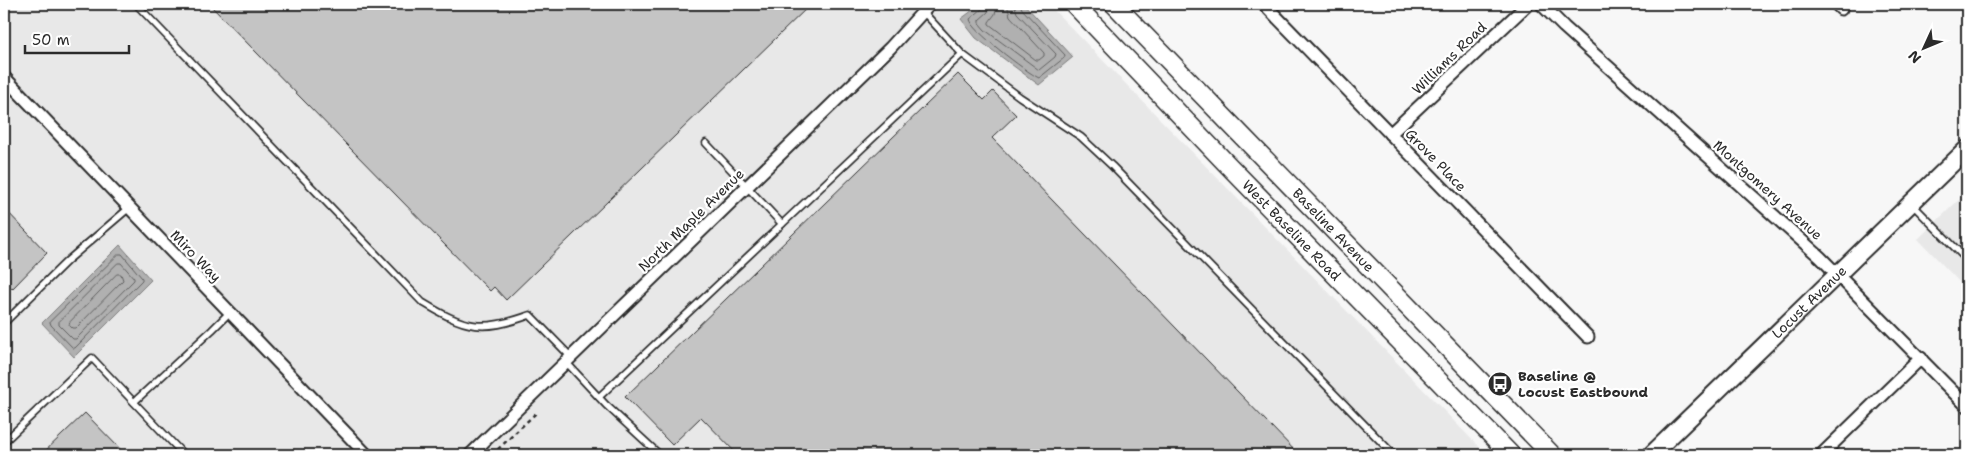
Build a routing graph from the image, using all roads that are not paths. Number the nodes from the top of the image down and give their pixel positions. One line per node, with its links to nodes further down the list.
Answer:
1 (136, 4): 23 (lane)
2 (1074, 4): 33 (main road, West Baseline Road)
3 (1114, 4): 34 (main road, Baseline Avenue)
4 (1264, 4): 10 (street, Grove Place)
5 (1528, 4): 10 (street, Williams Road)
6 (1541, 4): 18 (street, Montgomery Avenue)
7 (923, 6): 8 (lane); 13 (street, North Maple Avenue)
8 (962, 54): 16 (lane); 32 (lane)
9 (4, 77): 15 (street, Miro Way)
10 (1390, 134): 21 (street, Grove Place)
11 (706, 143): 13 (lane)
12 (1967, 150): 14 (street, Locust Avenue)
13 (747, 187): 16 (lane); 23 (street, North Maple Avenue)
14 (1911, 204): 17 (lane); 18 (street, Locust Avenue)
15 (129, 208): 19 (street, Miro Way); 20 (lane)
16 (782, 224): 24 (lane)
17 (1967, 260)
18 (1837, 276): 22 (street, Montgomery Avenue); 35 (street, Locust Avenue)
19 (230, 312): 25 (lane); 29 (street, Miro Way)
20 (4, 323)
21 (1588, 337)
22 (1921, 358): 26 (street, Montgomery Avenue); 36 (street)
23 (569, 359): 24 (lane); 30 (street, North Maple Avenue)
24 (599, 396): 31 (lane)
25 (134, 402): 27 (lane); 28 (lane)
26 (1967, 406)
27 (4, 442)
28 (184, 455)
29 (368, 455)
30 (470, 455)
31 (660, 455)
32 (1394, 455)
33 (1511, 455)
34 (1552, 455)
35 (1651, 455)
36 (1821, 455)

